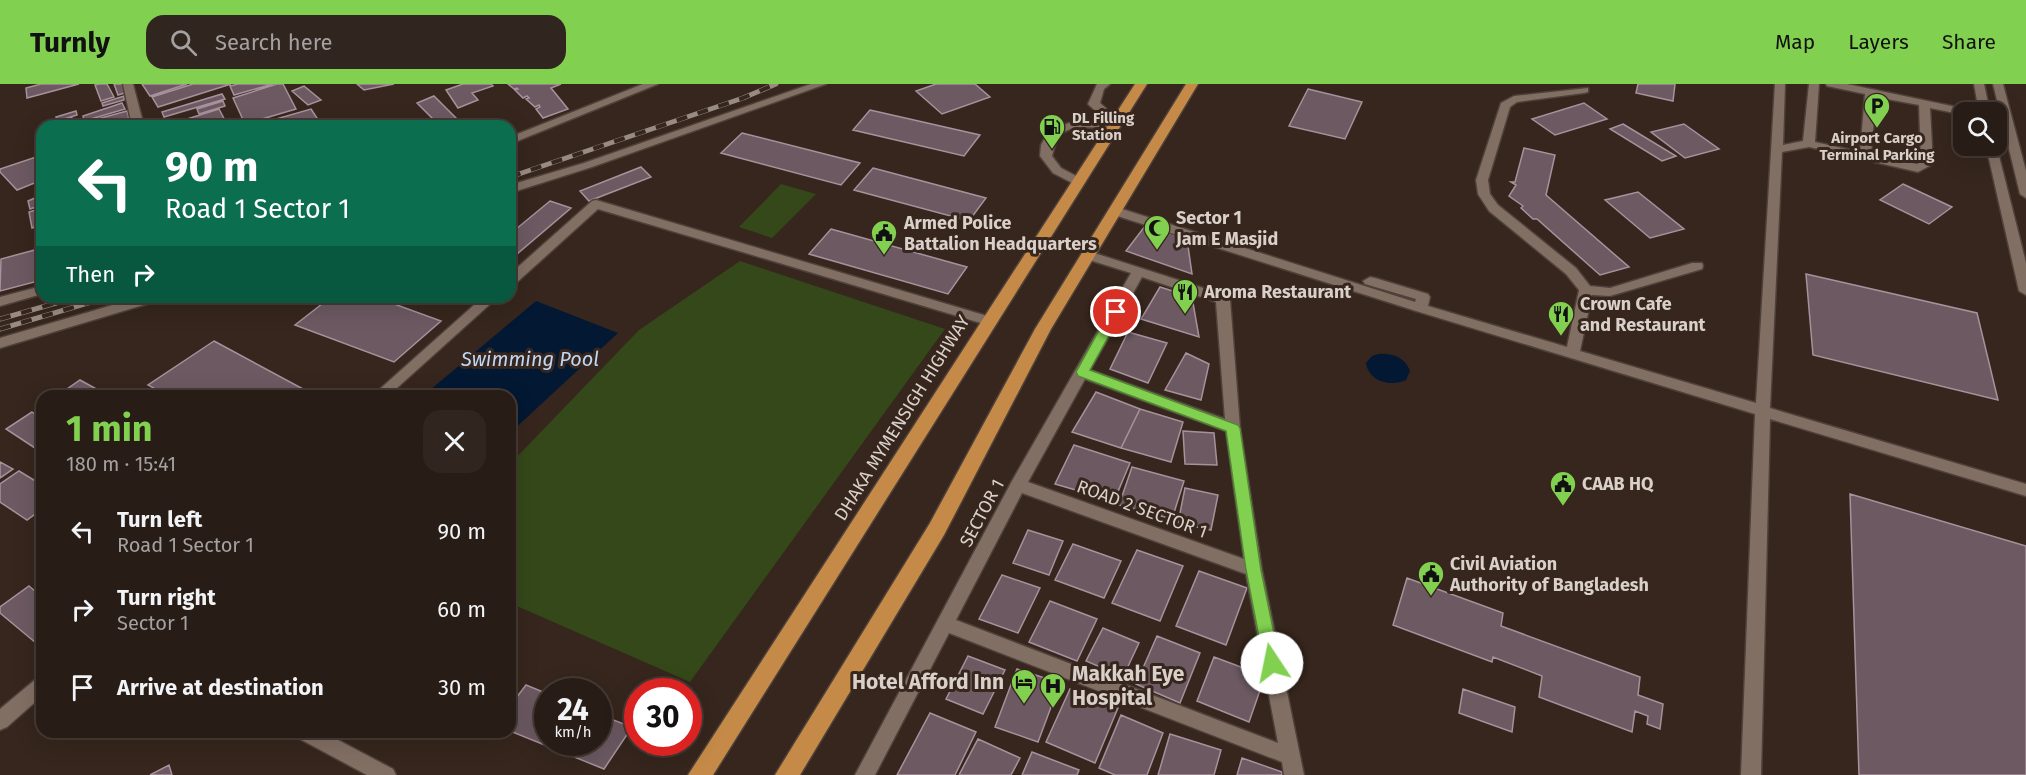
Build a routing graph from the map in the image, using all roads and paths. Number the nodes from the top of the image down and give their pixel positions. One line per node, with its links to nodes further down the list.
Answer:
1 (128, 84): 18 (street)
2 (653, 84): 12 (street)
3 (821, 84): 26 (street)
4 (1105, 84): 19 (street)
5 (1192, 84): 28 (highway)
6 (1780, 84): 22 (street)
7 (1814, 84): 21 (street)
8 (1832, 84): 14 (street)
9 (1979, 84): 15 (street)
10 (1998, 84): 27 (street)
11 (1137, 85): 19 (highway, DHAKA MYMENSIGH HIGHWAY)
12 (638, 88): 20 (street)
13 (1584, 90): 33 (street)
14 (1871, 93): 16 (street); 24 (street)
15 (1983, 102)
16 (1924, 104): 17 (street); 24 (street)
17 (1953, 110)
18 (137, 120)
19 (1116, 121): 25 (highway, DHAKA MYMENSIGH HIGHWAY); 25 (street)
20 (516, 139)
21 (1809, 144): 22 (street); 24 (street)
22 (1777, 149): 44 (street)
23 (1994, 156): 34 (street)
24 (1865, 157)
25 (1078, 182): 39 (highway, DHAKA MYMENSIGH HIGHWAY)
26 (516, 187)
27 (2026, 194)
28 (1116, 208): 29 (highway); 41 (street)
29 (1088, 255): 31 (street); 56 (highway)
30 (1697, 267): 33 (street)
31 (1138, 272): 42 (street, SECTOR 1); 45 (street)
32 (516, 276): 39 (street)
33 (1586, 291): 41 (street)
34 (2026, 291)
35 (36, 292): 36 (street)
36 (0, 302)
37 (135, 303): 40 (street)
38 (484, 303): 43 (street)
39 (989, 321): 55 (highway, DHAKA MYMENSIGH HIGHWAY)
40 (0, 343)
41 (1572, 352): 44 (street)
42 (1082, 372): 45 (street); 46 (street, SECTOR 1)
43 (387, 390)
44 (1763, 410): 47 (street); 59 (street)
45 (1233, 428): 48 (street)
46 (1018, 486): 48 (street, ROAD 2 SECTOR 1); 49 (street, SECTOR 1)
47 (2026, 490)
48 (1254, 570): 53 (street)
49 (946, 624): 53 (street); 57 (street, SECTOR 1)
50 (36, 690): 51 (street)
51 (0, 720)
52 (317, 738): 54 (street)
53 (1290, 756): 58 (street)
54 (386, 775)
55 (700, 775)
56 (787, 775)
57 (865, 775)
58 (1294, 775)
59 (1751, 775)

